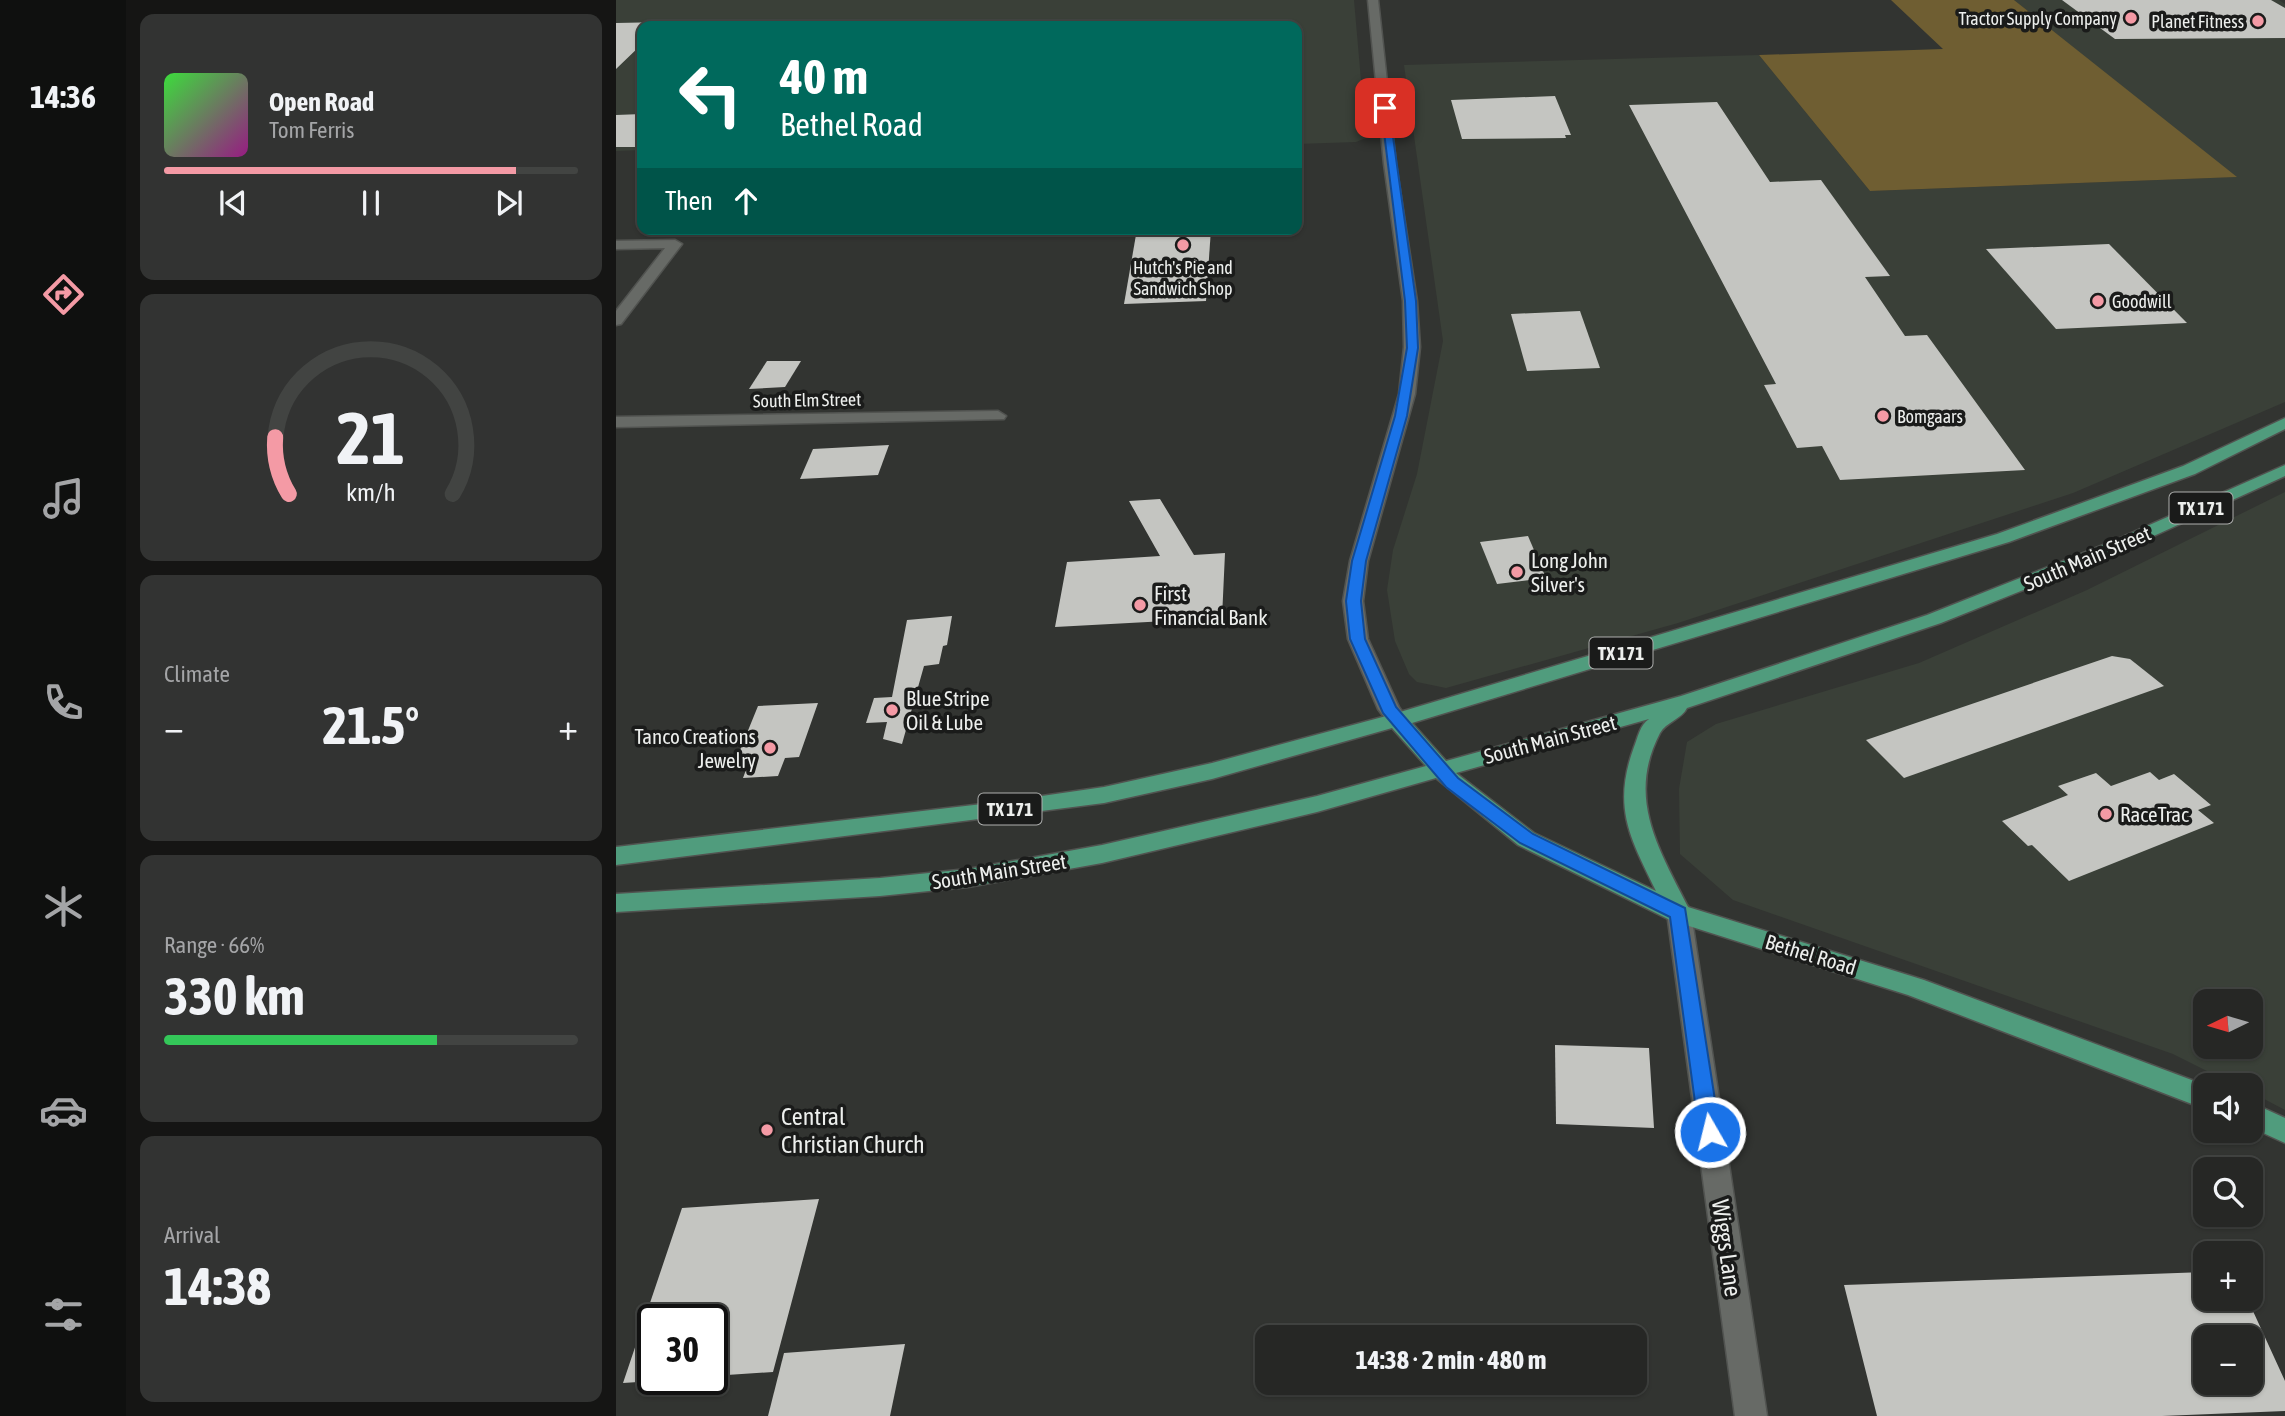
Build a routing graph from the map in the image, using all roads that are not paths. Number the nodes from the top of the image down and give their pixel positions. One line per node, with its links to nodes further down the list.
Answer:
1 (1373, 0): 9 (street)
2 (616, 245): 3 (street)
3 (616, 321)
4 (998, 416): 5 (street, South Elm Street)
5 (616, 422)
6 (2285, 423): 9 (main road, South Main Street / TX 171)
7 (2285, 470): 8 (main road, South Main Street / TX 171)
8 (1688, 701): 10 (main road, South Main Street / TX 171); 13 (main road)
9 (1397, 720): 10 (main road, Bethel Road); 11 (main road, South Main Street / TX 171)
10 (1439, 769): 12 (main road, South Main Street / TX 171); 13 (main road, Bethel Road)
11 (616, 856)
12 (616, 903)
13 (1679, 913): 14 (main road, Bethel Road); 17 (street, Wiggs Lane)
14 (2193, 1092)
15 (2263, 1120): 16 (main road)
16 (2285, 1131)
17 (1751, 1416)

